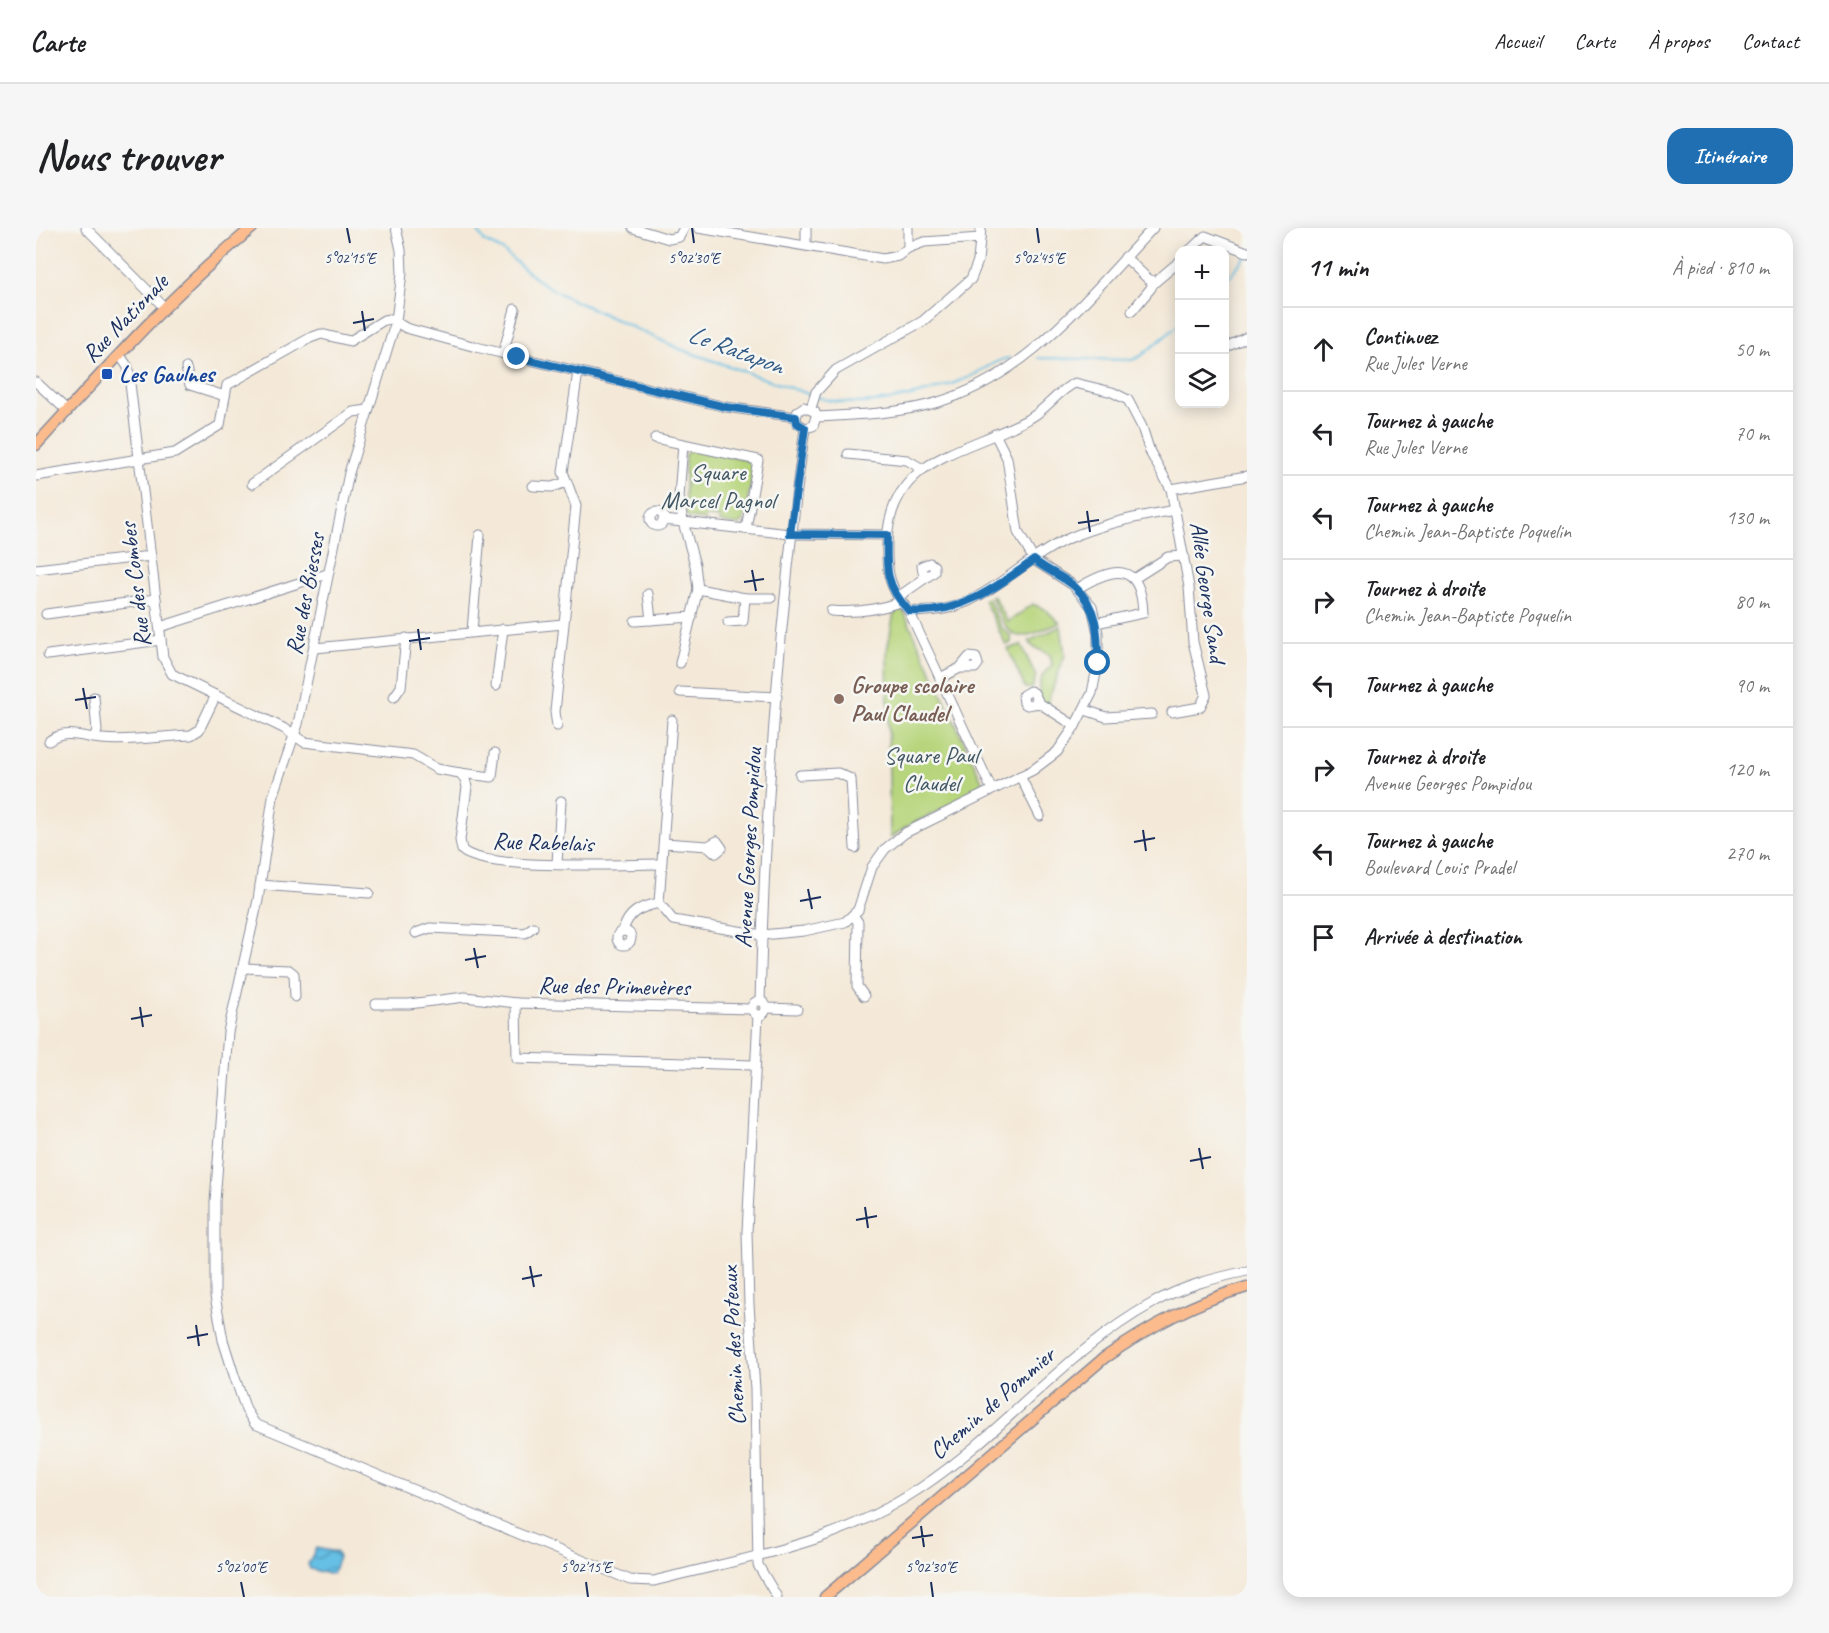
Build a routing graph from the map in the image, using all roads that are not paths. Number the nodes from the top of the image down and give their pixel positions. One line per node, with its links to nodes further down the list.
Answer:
1 (86, 228): 18 (street)
2 (252, 228): 18 (main road, Rue Nationale)
3 (396, 228): 21 (street, Rue des Biesses)
4 (633, 228): 5 (street)
5 (684, 228)
6 (698, 228): 11 (street)
7 (806, 228): 11 (street)
8 (908, 228): 13 (street)
9 (1153, 228): 15 (street)
10 (980, 233): 13 (street); 30 (street)
11 (806, 245): 13 (street)
12 (1194, 246): 14 (street)
13 (908, 248)
14 (1245, 251)
15 (1125, 257): 17 (street); 34 (street)
16 (1175, 265): 17 (street)
17 (1153, 282): 20 (street)
18 (164, 307): 24 (main road, Rue Nationale)
19 (515, 309): 25 (street)
20 (1132, 311)
21 (396, 321): 25 (street); 29 (street); 31 (street, Rue des Biesses)
22 (1247, 337): 23 (street)
23 (1229, 346)
24 (119, 354): 32 (main road, Rue Nationale); 41 (street, Rue des Combes)
25 (503, 354): 27 (street)
26 (186, 368): 29 (street)
27 (578, 372): 33 (street); 45 (street)
28 (36, 382): 32 (street)
29 (225, 396): 41 (street)
30 (813, 401): 33 (street); 34 (street)
31 (368, 410): 46 (street); 60 (street, Rue des Biesses)
32 (67, 411): 39 (main road, Rue Nationale)
33 (796, 417): 35 (street)
34 (816, 417): 35 (street)
35 (805, 428): 53 (street, Avenue Georges Pompidou)
36 (995, 434): 42 (street); 48 (street, Allée George Sand); 58 (street)
37 (655, 438): 38 (street)
38 (683, 444): 51 (street); 52 (street)
39 (36, 445)
40 (848, 454): 42 (street)
41 (139, 460): 43 (street); 56 (street, Rue des Combes)
42 (921, 468): 55 (street)
43 (36, 476)
44 (1247, 476): 48 (street)
45 (567, 482): 47 (street); 78 (street)
46 (252, 484)
47 (532, 486)
48 (1171, 489): 49 (street, Allée George Sand)
49 (1176, 510): 57 (street, Allée George Sand); 58 (street)
50 (663, 520): 51 (street)
51 (683, 522): 52 (street); 63 (street)
52 (746, 529): 53 (street)
53 (790, 534): 55 (street); 94 (street, Avenue Georges Pompidou)
54 (480, 535): 81 (street)
55 (887, 535): 69 (street)
56 (151, 556): 59 (street); 68 (street, Rue des Combes)
57 (1184, 556): 62 (street); 97 (street, Allée George Sand)
58 (1034, 560): 64 (street); 71 (street)
59 (36, 569)
60 (327, 574): 79 (street); 84 (street, Rue des Biesses)
61 (924, 578): 69 (street)
62 (1135, 578): 64 (street); 77 (street)
63 (698, 589): 66 (street); 73 (street)
64 (1077, 589): 77 (street)
65 (648, 594): 74 (street)
66 (745, 598): 67 (street); 76 (street)
67 (771, 598)
68 (156, 599): 72 (street); 79 (street, Rue des Combes)
69 (899, 599): 70 (street); 71 (street)
70 (831, 611)
71 (909, 611): 88 (street)
72 (46, 614)
73 (692, 616): 74 (street); 86 (street)
74 (651, 620): 75 (street)
75 (635, 621)
76 (728, 622)
77 (1095, 623): 96 (street)
78 (563, 624): 80 (street); 100 (street)
79 (159, 627): 83 (street, Rue des Combes)
80 (503, 629): 81 (street); 89 (street)
81 (472, 631): 82 (street)
82 (406, 638): 84 (street); 93 (street)
83 (161, 640): 85 (street); 91 (street, Rue des Combes)
84 (315, 648): 103 (street, Rue des Biesses)
85 (48, 656)
86 (680, 663)
87 (960, 668): 88 (street)
88 (940, 678): 109 (street)
89 (496, 686)
90 (680, 692): 94 (street)
91 (216, 695): 102 (street); 103 (street, Rue des Combes)
92 (94, 696): 102 (street)
93 (394, 697)
94 (777, 697): 124 (street, Avenue Georges Pompidou)
95 (1039, 703): 101 (street)
96 (1085, 710): 98 (street); 101 (street)
97 (1172, 712)
98 (1152, 714)
99 (672, 720): 112 (street)
100 (557, 726)
101 (1076, 726): 108 (street)
102 (94, 737): 104 (street)
103 (294, 737): 106 (street); 117 (street, Rue des Biesses)
104 (49, 741)
105 (495, 753): 106 (street)
106 (460, 773): 115 (street, Rue Rabelais)
107 (800, 776): 114 (street)
108 (1020, 776): 109 (street); 111 (street)
109 (992, 790): 120 (street)
110 (561, 801): 115 (street)
111 (1040, 816)
112 (664, 843): 113 (street); 116 (street)
113 (708, 846)
114 (855, 848)
115 (556, 863): 116 (street, Rue Rabelais)
116 (660, 864): 119 (street)
117 (260, 885): 118 (street); 125 (street, Rue des Biesses)
118 (369, 893)
119 (659, 903): 122 (street); 124 (street)
120 (853, 915): 124 (street); 126 (street)
121 (533, 927): 123 (street)
122 (623, 931)
123 (416, 933)
124 (762, 935): 130 (street, Avenue Georges Pompidou)
125 (243, 968): 127 (street); 133 (street, Rue des Biesses)
126 (864, 996)
127 (295, 997)
128 (516, 1003): 129 (street); 132 (street, Rue des Primevères); 134 (street, Rue des Primevères)
129 (376, 1004)
130 (763, 1004): 131 (street); 132 (street)
131 (797, 1009)
132 (754, 1012): 134 (street)
133 (228, 1032): 137 (street, Chemin de Pommier)
134 (753, 1065): 137 (street, Chemin des Poteaux)
135 (1247, 1271): 137 (street, Chemin de Pommier)
136 (1247, 1287): 139 (main road)
137 (758, 1557): 138 (street, Chemin des Poteaux)
138 (776, 1596)
139 (825, 1597)

